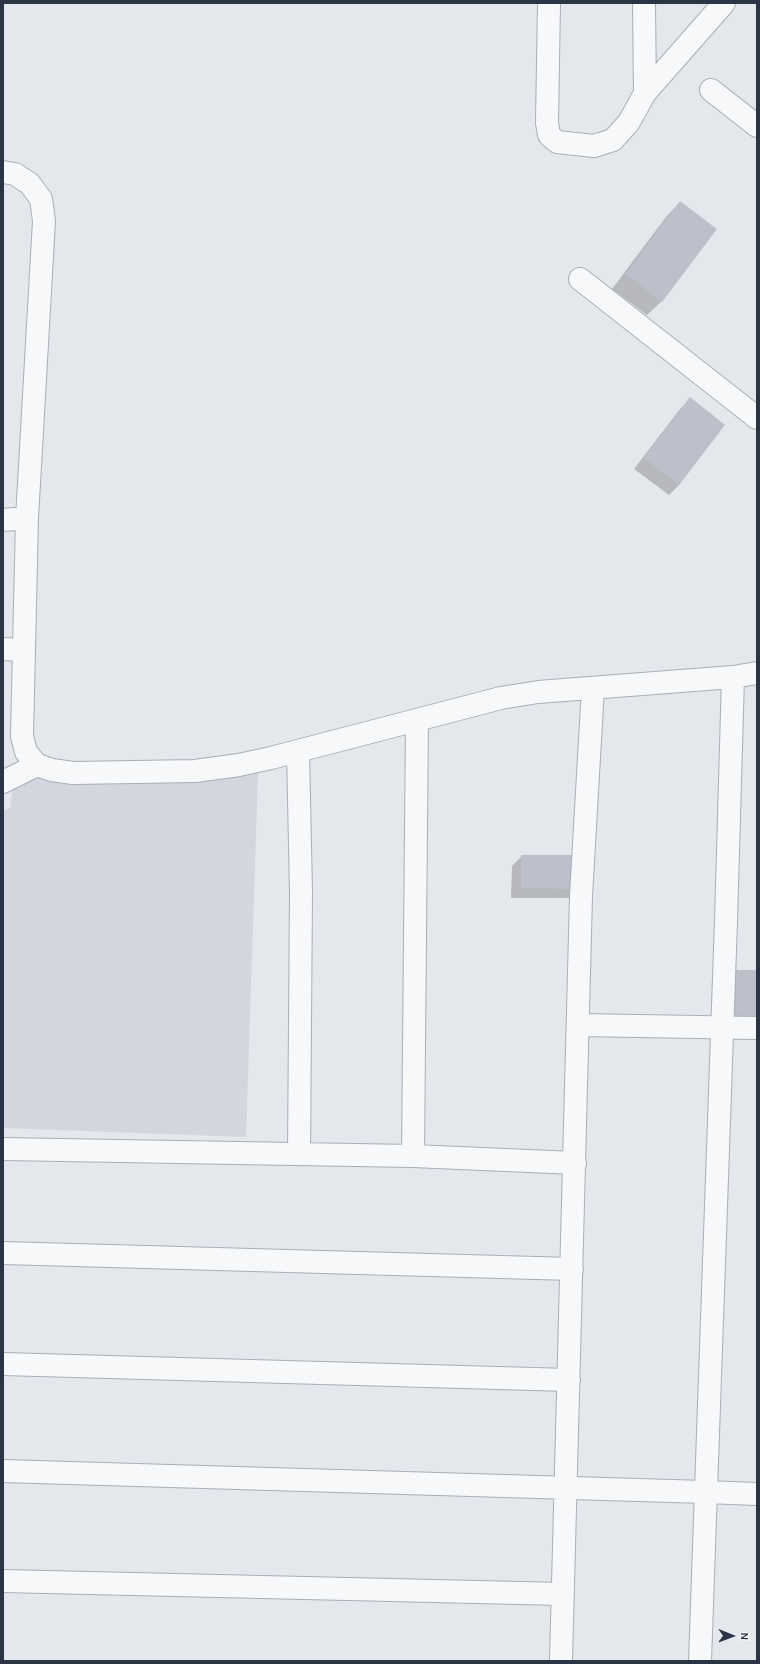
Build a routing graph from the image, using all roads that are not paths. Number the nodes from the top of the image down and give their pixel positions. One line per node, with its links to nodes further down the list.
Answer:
1 (549, 3): 5 (street)
2 (644, 3): 5 (street)
3 (724, 3): 5 (street)
4 (711, 90): 6 (street)
5 (645, 93)
6 (757, 126)
7 (3, 172): 10 (street)
8 (580, 279): 9 (street)
9 (757, 418)
10 (27, 518): 11 (street); 12 (street)
11 (3, 520)
12 (13, 649): 18 (street)
13 (757, 673): 14 (street)
14 (733, 676): 15 (street); 21 (street)
15 (593, 688): 16 (street); 20 (street)
16 (417, 720): 17 (street); 25 (street)
17 (298, 751): 18 (street); 24 (street)
18 (37, 765): 19 (street)
19 (3, 782)
20 (579, 1024): 21 (street); 26 (street)
21 (723, 1027): 22 (street); 33 (street)
22 (757, 1028)
23 (3, 1149): 24 (street)
24 (299, 1154): 25 (street)
25 (413, 1156): 26 (street)
26 (575, 1162): 28 (street)
27 (3, 1253): 28 (street)
28 (572, 1269): 30 (street)
29 (3, 1364): 30 (street)
30 (568, 1380): 32 (street)
31 (3, 1471): 32 (street)
32 (566, 1488): 33 (street); 36 (street)
33 (705, 1492): 34 (street); 38 (street)
34 (757, 1494)
35 (3, 1581): 36 (street)
36 (563, 1594): 37 (street)
37 (561, 1661)
38 (700, 1661)

